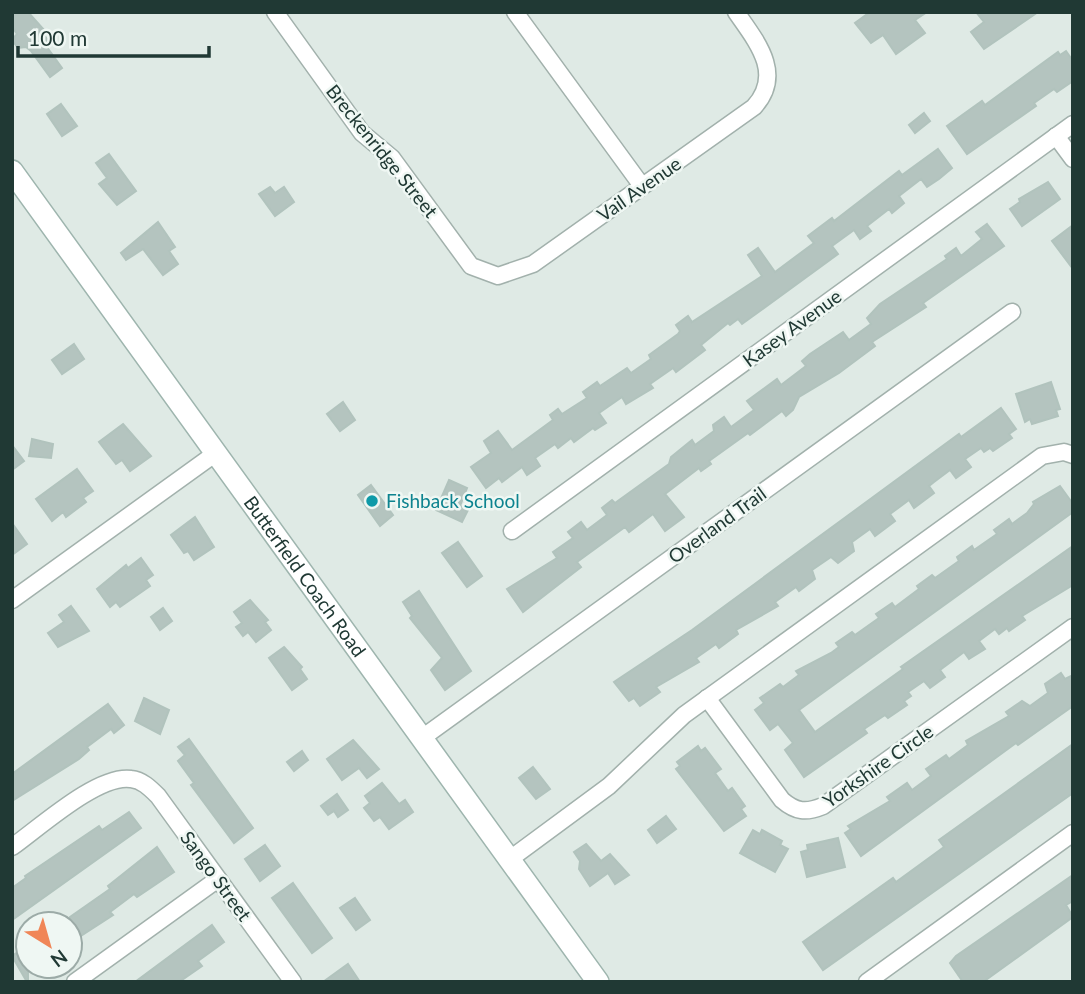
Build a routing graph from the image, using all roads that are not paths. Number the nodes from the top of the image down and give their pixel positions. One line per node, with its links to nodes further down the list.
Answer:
1 (275, 12): 9 (street, Breckenridge Street)
2 (515, 12): 8 (street)
3 (736, 12): 8 (street, Vail Avenue)
4 (1073, 124): 5 (street, Kasey Avenue)
5 (1056, 136): 6 (street); 13 (street, Kasey Avenue)
6 (1073, 159)
7 (12, 171): 11 (main road, Butterfield Coach Road)
8 (642, 186): 9 (street, Vail Avenue)
9 (498, 276)
10 (1012, 313): 17 (street, Overland Trail)
11 (216, 453): 14 (street); 17 (main road, Butterfield Coach Road)
12 (1073, 455): 16 (street)
13 (512, 531)
14 (12, 600)
15 (1073, 627): 16 (street, Yorkshire Circle)
16 (707, 698): 20 (street)
17 (422, 738): 20 (main road, Butterfield Coach Road)
18 (1073, 833): 25 (street)
19 (12, 847): 21 (street, Sango Street)
20 (510, 859): 24 (main road, Butterfield Coach Road)
21 (218, 879): 22 (street); 23 (street, Sango Street)
22 (75, 982)
23 (292, 982)
24 (598, 982)
25 (867, 982)

